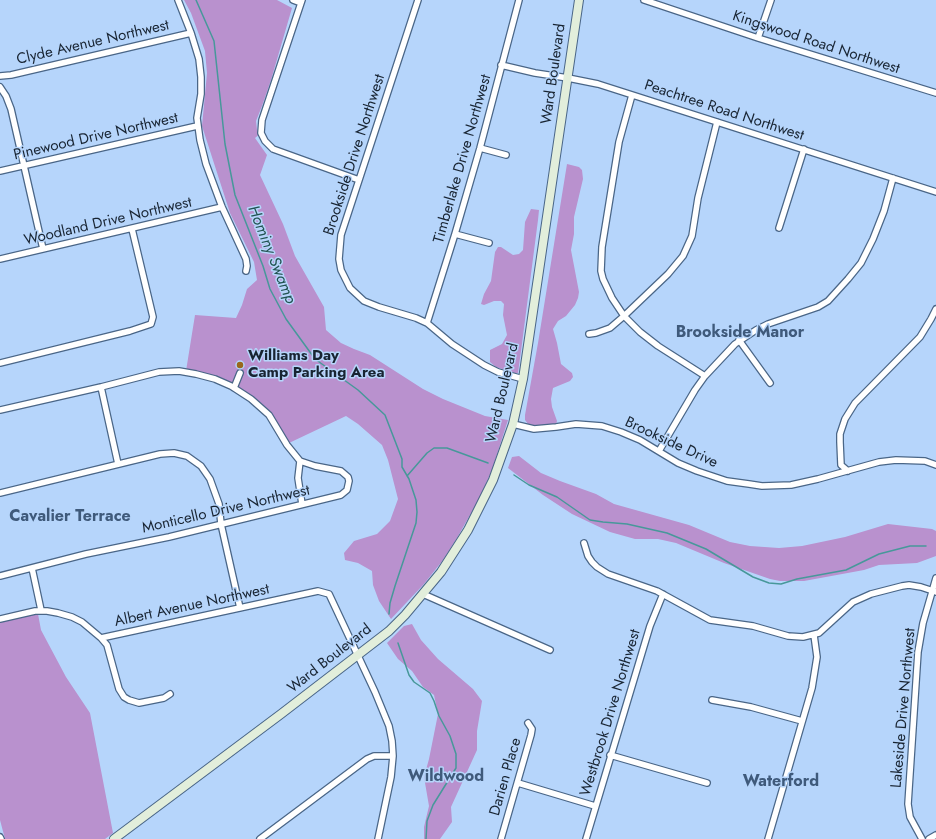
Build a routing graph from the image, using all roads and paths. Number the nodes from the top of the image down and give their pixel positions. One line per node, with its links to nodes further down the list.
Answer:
1 (178, 0): 9 (street)
2 (293, 0): 8 (street)
3 (418, 0): 25 (street, Brookside Drive Northwest)
4 (519, 0): 11 (street, Timberlake Drive Northwest)
5 (579, 0): 13 (main road, Ward Boulevard)
6 (644, 0): 10 (street, Kingswood Road Northwest)
7 (771, 0): 10 (street)
8 (302, 1): 25 (street)
9 (191, 33): 12 (street, Clyde Avenue Northwest); 18 (street)
10 (758, 38): 15 (street, Kingswood Road Northwest)
11 (501, 65): 13 (street, Peachtree Road Northwest); 19 (street, Timberlake Drive Northwest)
12 (0, 76)
13 (568, 78): 16 (street, Peachtree Road Northwest); 43 (main road, Ward Boulevard)
14 (0, 87): 22 (street)
15 (936, 93)
16 (632, 95): 17 (street, Peachtree Road Northwest); 36 (street)
17 (717, 122): 20 (street, Peachtree Road Northwest); 36 (street)
18 (197, 126): 22 (street, Pinewood Drive Northwest); 27 (street)
19 (480, 148): 21 (street); 30 (street, Timberlake Drive Northwest)
20 (804, 149): 24 (street, Peachtree Road Northwest); 28 (street)
21 (506, 155)
22 (23, 166): 23 (street, Pinewood Drive Northwest); 32 (street)
23 (0, 171)
24 (893, 178): 26 (street, Peachtree Road Northwest); 39 (street)
25 (359, 180): 37 (street, Brookside Drive Northwest)
26 (936, 192)
27 (222, 208): 29 (street, Woodland Drive Northwest); 34 (street)
28 (779, 228)
29 (132, 229): 32 (street, Woodland Drive Northwest); 40 (street)
30 (455, 234): 31 (street); 37 (street, Timberlake Drive Northwest)
31 (489, 243)
32 (43, 249): 33 (street, Woodland Drive Northwest)
33 (0, 259)
34 (246, 271)
35 (936, 309): 53 (street)
36 (624, 316): 38 (street); 42 (street)
37 (426, 323): 43 (street, Brookside Drive Northwest)
38 (589, 334)
39 (740, 340): 42 (street); 44 (street)
40 (0, 363)
41 (240, 373): 46 (street)
42 (705, 376): 49 (street)
43 (523, 380): 48 (main road, Ward Boulevard)
44 (770, 382)
45 (101, 387): 46 (street); 47 (street); 51 (street)
46 (234, 388): 50 (street)
47 (0, 410)
48 (513, 424): 49 (street, Brookside Drive); 62 (main road, Ward Boulevard)
49 (659, 450): 53 (street, Brookside Drive)
50 (300, 461): 55 (street); 55 (street, Monticello Drive Northwest)
51 (118, 464): 54 (street); 56 (street)
52 (936, 465): 53 (street, Brookside Drive)
53 (848, 471)
54 (0, 493)
55 (302, 504): 56 (street, Monticello Drive Northwest)
56 (221, 524): 58 (street, Monticello Drive Northwest); 64 (street)
57 (584, 543): 63 (street)
58 (32, 568): 59 (street, Monticello Drive Northwest); 65 (street)
59 (0, 576)
60 (936, 578): 61 (street, Lakeside Drive Northwest)
61 (934, 591): 67 (street); 87 (street, Lakeside Drive Northwest)
62 (423, 594): 69 (street); 70 (main road, Ward Boulevard)
63 (663, 594): 67 (street); 75 (street, Westbrook Drive Northwest)
64 (240, 608): 68 (street, Albert Avenue Northwest); 70 (street, Albert Avenue Northwest)
65 (41, 610): 66 (street, Albert Avenue Northwest); 68 (street, Albert Avenue Northwest)
66 (0, 619)
67 (814, 635): 73 (street)
68 (102, 638): 71 (street)
69 (550, 650)
70 (357, 656): 76 (street); 81 (main road, Ward Boulevard)
71 (170, 694)
72 (712, 700): 73 (street)
73 (802, 721): 86 (street)
74 (528, 723): 77 (street, Darien Place)
75 (610, 754): 78 (street); 79 (street, Westbrook Drive Northwest)
76 (393, 756): 82 (street); 83 (street)
77 (518, 783): 79 (street); 84 (street, Darien Place)
78 (707, 783)
79 (595, 806): 85 (street, Westbrook Drive Northwest)
80 (936, 835): 88 (street)
81 (114, 839)
82 (260, 839)
83 (378, 839)
84 (501, 839)
85 (586, 839)
86 (768, 839)
87 (922, 839)
88 (929, 839)

